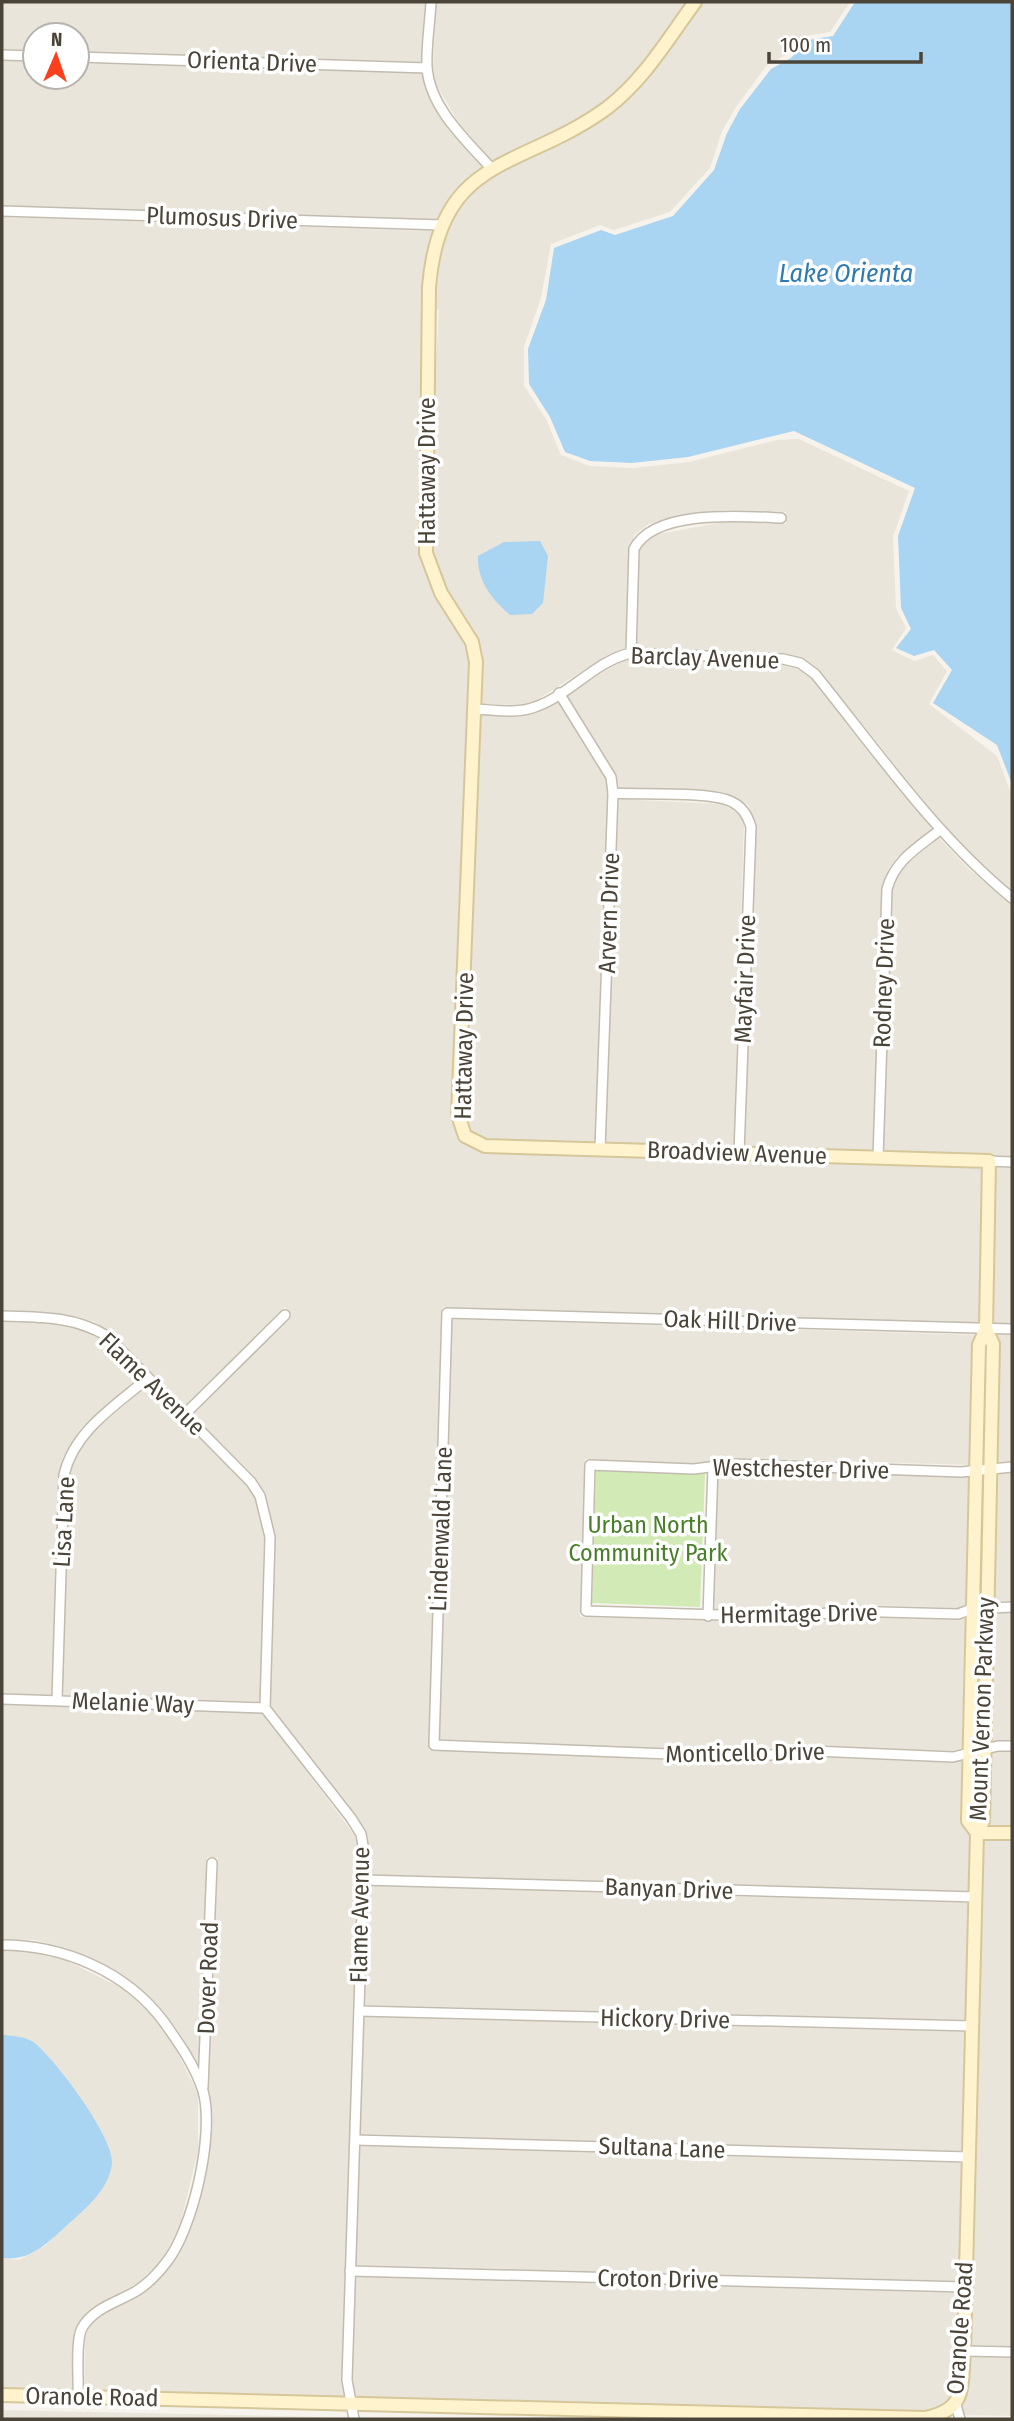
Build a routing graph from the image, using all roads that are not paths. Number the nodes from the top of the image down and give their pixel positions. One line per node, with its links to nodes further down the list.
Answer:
1 (431, 2): 6 (street)
2 (695, 2): 7 (street, Hattaway Drive)
3 (2, 55): 4 (street)
4 (21, 56)
5 (91, 57): 6 (street, Orienta Drive)
6 (427, 68): 7 (street)
7 (491, 168): 9 (street, Hattaway Drive)
8 (2, 211): 9 (street, Plumosus Drive)
9 (442, 225): 13 (street, Hattaway Drive)
10 (781, 518): 11 (street)
11 (631, 653): 12 (street, Barclay Avenue); 15 (street, Barclay Avenue)
12 (559, 693): 13 (street, Barclay Avenue); 14 (street, Arvern Drive)
13 (475, 709): 17 (street, Hattaway Drive)
14 (613, 793): 18 (street, Arvern Drive); 19 (street, Mayfair Drive)
15 (940, 830): 16 (street, Barclay Avenue); 20 (street, Rodney Drive)
16 (1012, 898)
17 (465, 1136): 18 (street, Broadview Avenue)
18 (600, 1149): 19 (street, Broadview Avenue)
19 (739, 1153): 20 (street, Broadview Avenue)
20 (878, 1158): 21 (street, Broadview Avenue)
21 (989, 1161): 22 (street, Broadview Avenue); 26 (street, Mount Vernon Parkway)
22 (1012, 1162)
23 (447, 1313): 26 (street, Oak Hill Drive); 41 (street, Lindenwald Lane)
24 (285, 1315): 29 (street)
25 (2, 1316): 28 (street, Flame Avenue)
26 (986, 1329): 27 (street, Oak Hill Drive); 32 (street, Mount Vernon Parkway)
27 (1012, 1329)
28 (148, 1377): 29 (street, Flame Avenue); 39 (street, Lisa Lane)
29 (184, 1415): 40 (street, Flame Avenue)
30 (713, 1466): 32 (street, Westchester Drive); 36 (street, Westchester Drive); 37 (street)
31 (1012, 1467): 32 (street, Westchester Drive)
32 (984, 1469): 34 (street, Mount Vernon Parkway); 35 (street, Mount Vernon Parkway)
33 (1012, 1607): 34 (street, Hermitage Drive)
34 (986, 1608): 35 (street, Hermitage Drive); 43 (street, Mount Vernon Parkway)
35 (972, 1609): 37 (street, Hermitage Drive); 43 (street, Mount Vernon Parkway)
36 (586, 1611): 37 (street, Hermitage Drive)
37 (708, 1616)
38 (2, 1699): 39 (street, Melanie Way)
39 (57, 1700): 40 (street, Melanie Way)
40 (265, 1708): 47 (street, Flame Avenue)
41 (434, 1745): 43 (street, Monticello Drive)
42 (1012, 1746): 43 (street, Monticello Drive)
43 (976, 1750): 44 (street, Mount Vernon Parkway)
44 (977, 1833): 45 (street); 48 (street, Oranole Road)
45 (1012, 1833)
46 (212, 1863): 52 (street, Dover Road)
47 (363, 1880): 48 (street, Banyan Drive); 50 (street, Flame Avenue)
48 (976, 1898): 51 (street, Oranole Road)
49 (2, 1945): 52 (street)
50 (359, 2011): 51 (street, Hickory Drive); 53 (street, Flame Avenue)
51 (972, 2026): 54 (street, Oranole Road)
52 (203, 2093): 60 (street, Dover Road)
53 (355, 2140): 54 (street, Sultana Lane); 55 (street, Flame Avenue)
54 (968, 2157): 56 (street, Oranole Road)
55 (350, 2271): 56 (street, Croton Drive); 61 (street, Flame Avenue)
56 (965, 2287): 57 (street, Oranole Road)
57 (964, 2351): 58 (street); 62 (street, Oranole Road)
58 (1012, 2352)
59 (2, 2395): 60 (street, Oranole Road)
60 (78, 2397): 61 (street, Oranole Road)
61 (351, 2403): 62 (street, Oranole Road); 63 (street, Flame Avenue)
62 (956, 2405): 64 (street)
63 (354, 2419)
64 (960, 2419)

